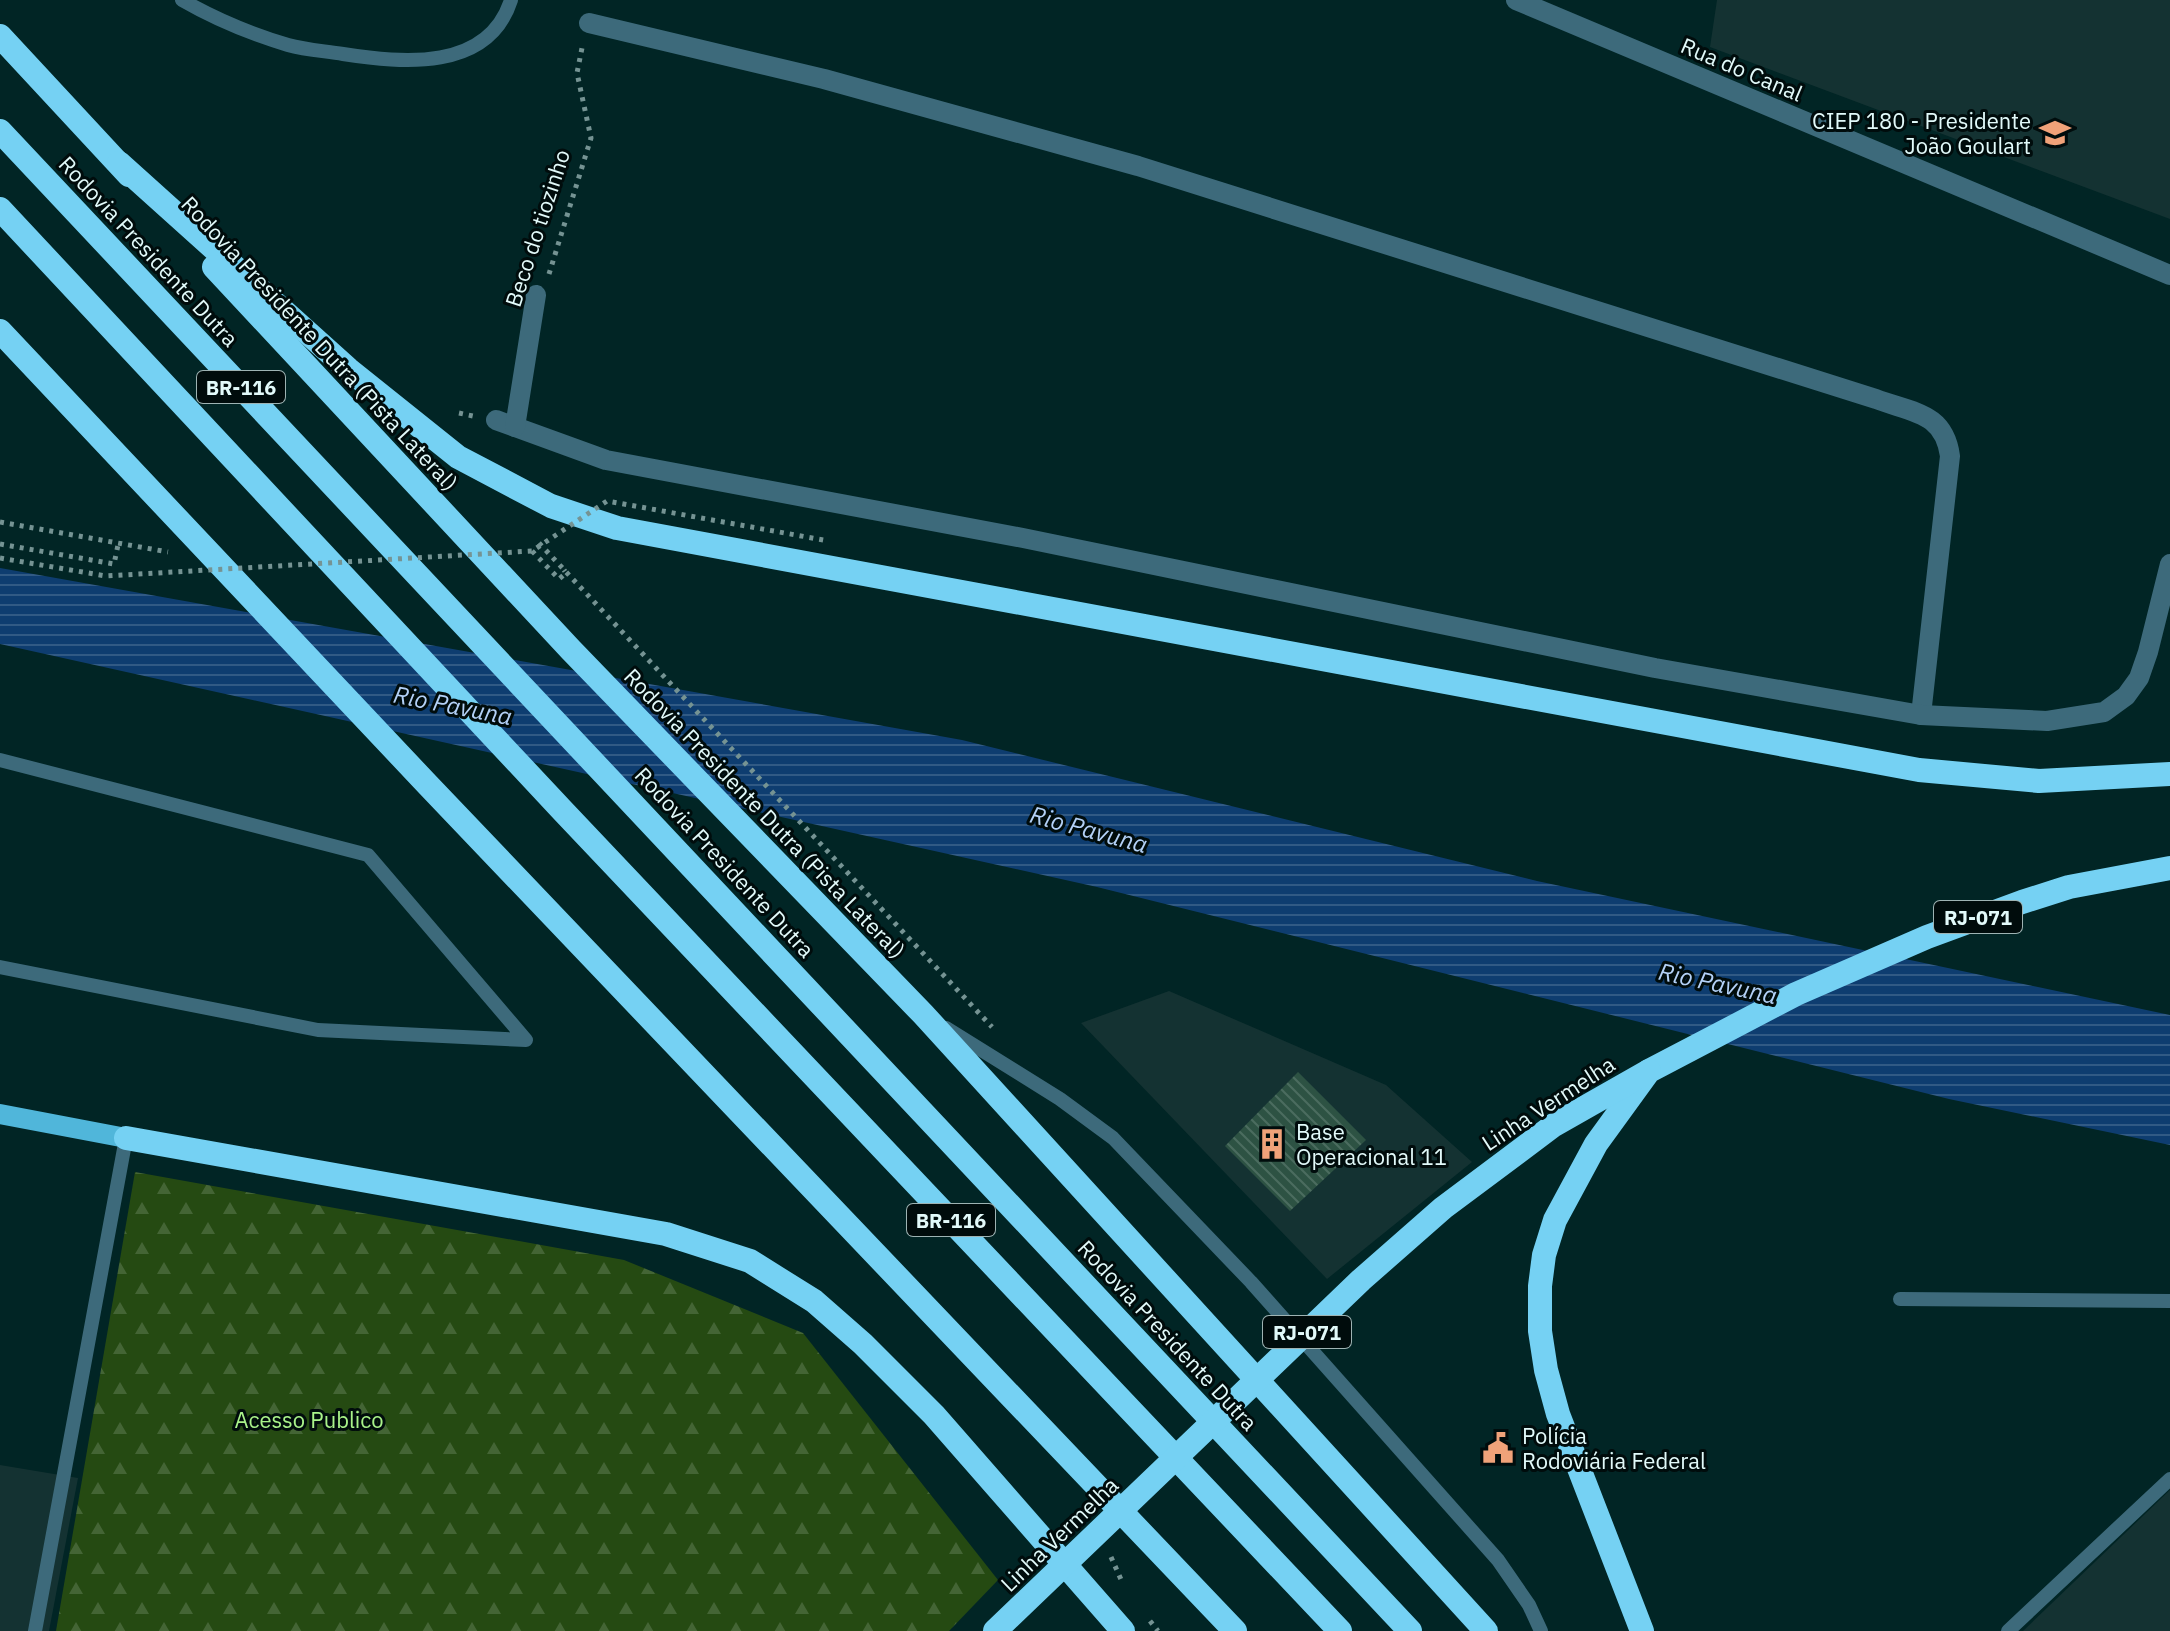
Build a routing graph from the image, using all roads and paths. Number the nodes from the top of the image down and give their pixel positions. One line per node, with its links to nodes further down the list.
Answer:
1 (182, 0): 2 (lane)
2 (511, 0)
3 (1516, 0): 9 (street, Rua do Canal)
4 (589, 23): 10 (path, Beco do tiozinho); 20 (street)
5 (0, 36): 7 (highway, Rodovia Presidente Dutra (Pista Lateral) / BR-116)
6 (0, 131): 44 (highway, Rodovia Presidente Dutra / BR-116)
7 (119, 163): 22 (highway); 25 (highway, Rodovia Presidente Dutra (Pista Lateral) / BR-116)
8 (0, 209): 43 (highway, BR-116)
9 (2170, 275)
10 (536, 295): 20 (street, Beco do tiozinho)
11 (0, 331): 34 (highway)
12 (0, 522): 15 (path)
13 (829, 541): 17 (path, bridge)
14 (0, 544): 15 (path)
15 (118, 545): 16 (path)
16 (170, 552)
17 (533, 552): 18 (path, bridge); 26 (path)
18 (0, 558)
19 (2170, 564): 20 (street)
20 (1921, 715)
21 (0, 760): 24 (lane)
22 (2170, 774)
23 (2170, 868): 27 (highway, Linha Vermelha / RJ-071)
24 (0, 967)
25 (923, 1014): 45 (highway, Rodovia Presidente Dutra (Pista Lateral) / BR-116); 46 (lane)
26 (995, 1029)
27 (1649, 1071): 38 (highway, Linha Vermelha / RJ-071, bridge); 47 (highway, RJ-071)
28 (0, 1114): 29 (main road)
29 (126, 1138): 37 (lane); 39 (highway)
30 (1900, 1299): 31 (lane)
31 (2170, 1301)
32 (2170, 1479): 48 (lane)
33 (1110, 1554): 35 (path)
34 (1178, 1569): 41 (highway); 42 (highway)
35 (1127, 1593)
36 (1142, 1612): 40 (path)
37 (35, 1631)
38 (995, 1631)
39 (1123, 1631)
40 (1158, 1631)
41 (1223, 1631)
42 (1235, 1631)
43 (1340, 1631)
44 (1410, 1631)
45 (1486, 1631)
46 (1541, 1631)
47 (1642, 1631)
48 (2008, 1631)

